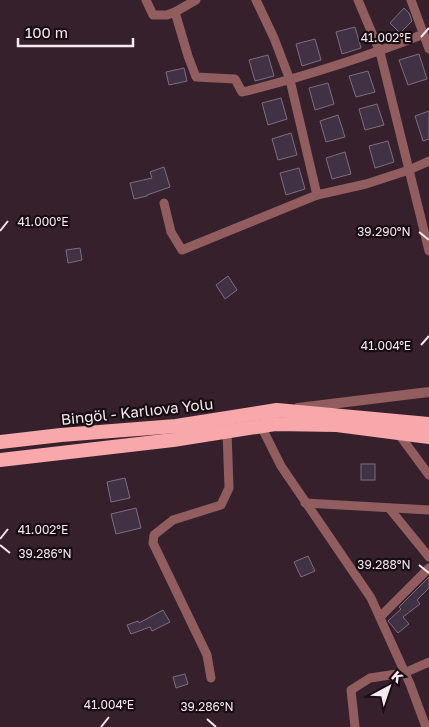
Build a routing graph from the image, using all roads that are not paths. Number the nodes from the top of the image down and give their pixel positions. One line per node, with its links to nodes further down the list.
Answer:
1 (146, 0): 6 (street)
2 (196, 0): 6 (street)
3 (256, 0): 10 (street)
4 (358, 0): 9 (street)
5 (411, 0): 7 (street)
6 (175, 12): 10 (street)
7 (424, 34): 8 (street); 9 (street)
8 (429, 49)
9 (380, 52): 10 (street); 12 (street)
10 (290, 80): 13 (street)
11 (429, 161): 12 (street)
12 (409, 170): 13 (street); 15 (street)
13 (317, 195): 14 (street)
14 (164, 203)
15 (429, 251)
16 (429, 392): 17 (street)
17 (271, 420): 18 (highway); 19 (highway, Bingöl - Karlıova Yolu); 20 (highway); 22 (highway, Bingöl - Karlıova Yolu); 25 (street)
18 (429, 424)
19 (227, 431): 23 (highway, Bingöl - Karlıova Yolu); 33 (street)
20 (398, 433): 21 (highway); 24 (street)
21 (429, 438)
22 (0, 442)
23 (0, 460)
24 (429, 474)
25 (306, 503): 26 (street); 30 (street)
26 (389, 508): 27 (street); 28 (street)
27 (429, 510)
28 (429, 557)
29 (429, 568): 30 (street)
30 (380, 617): 32 (street)
31 (429, 662): 32 (street)
32 (404, 673): 34 (street); 35 (street)
33 (211, 678)
34 (355, 727)
35 (426, 727)

